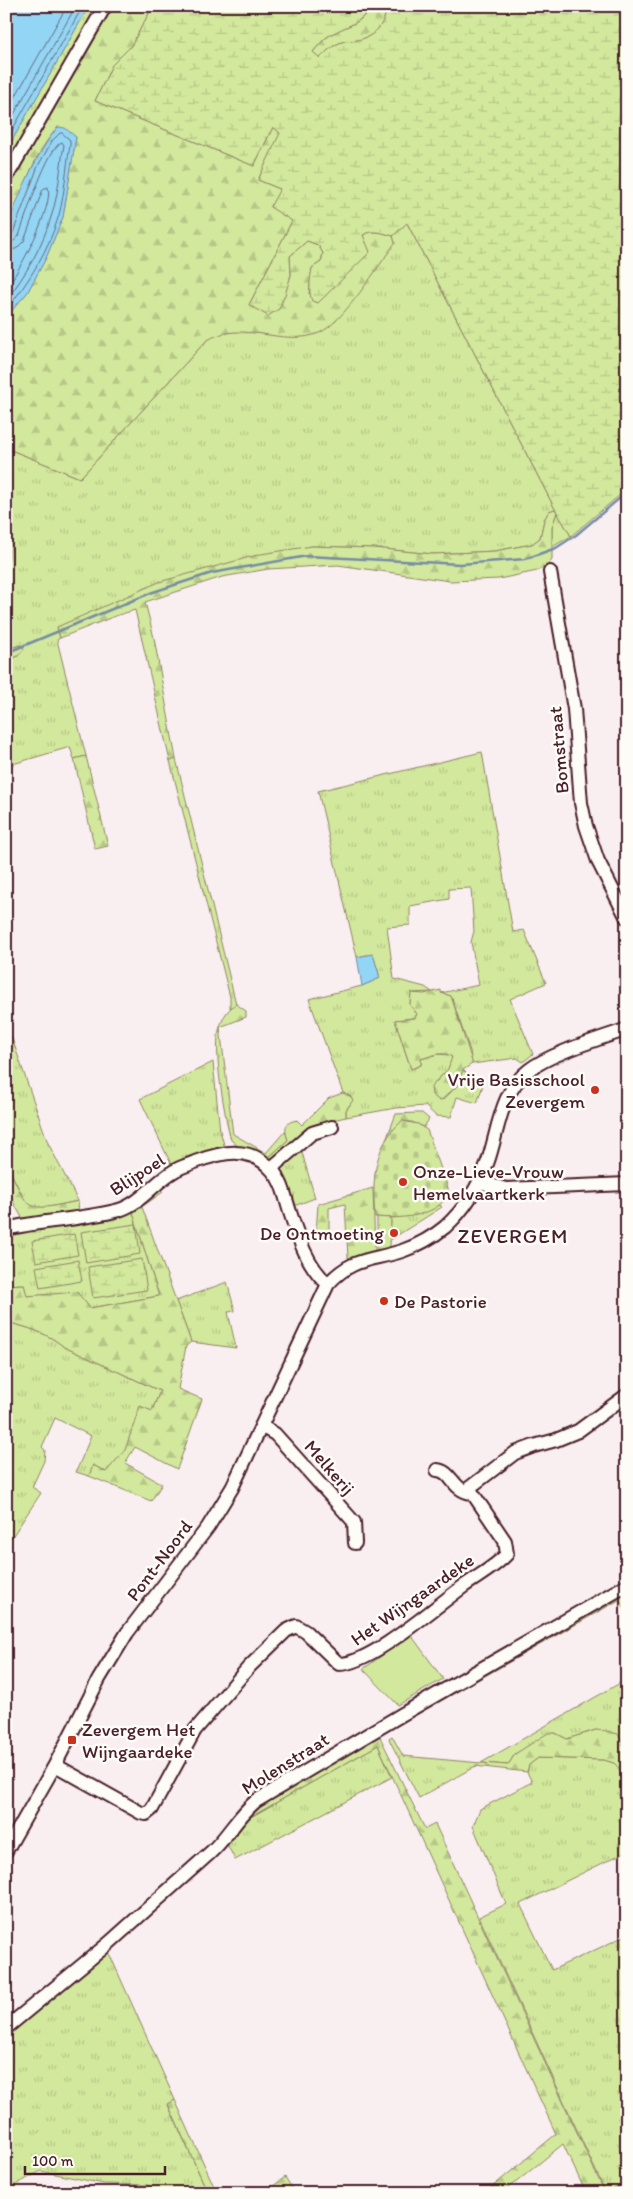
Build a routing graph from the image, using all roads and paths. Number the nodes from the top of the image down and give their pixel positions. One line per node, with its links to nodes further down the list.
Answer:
1 (105, 6): 2 (street)
2 (6, 178)
3 (550, 572): 4 (street, Bomstraat)
4 (627, 918)
5 (627, 1029): 8 (street)
6 (332, 1126): 7 (street)
7 (272, 1170): 10 (street, Blijpoel); 11 (street, Blijpoel)
8 (479, 1182): 9 (street); 11 (street)
9 (627, 1184)
10 (6, 1229)
11 (328, 1284): 13 (street, Pont-Noord)
12 (627, 1395): 15 (street)
13 (261, 1426): 16 (street, Melkerij); 18 (street, Pont-Noord)
14 (437, 1470): 15 (street, Het Wijngaardeke)
15 (471, 1493): 18 (street, Het Wijngaardeke)
16 (355, 1543)
17 (627, 1585): 20 (street, Molenstraat)
18 (55, 1765): 19 (street, Pont-Noord)
19 (6, 1851)
20 (6, 2028)

